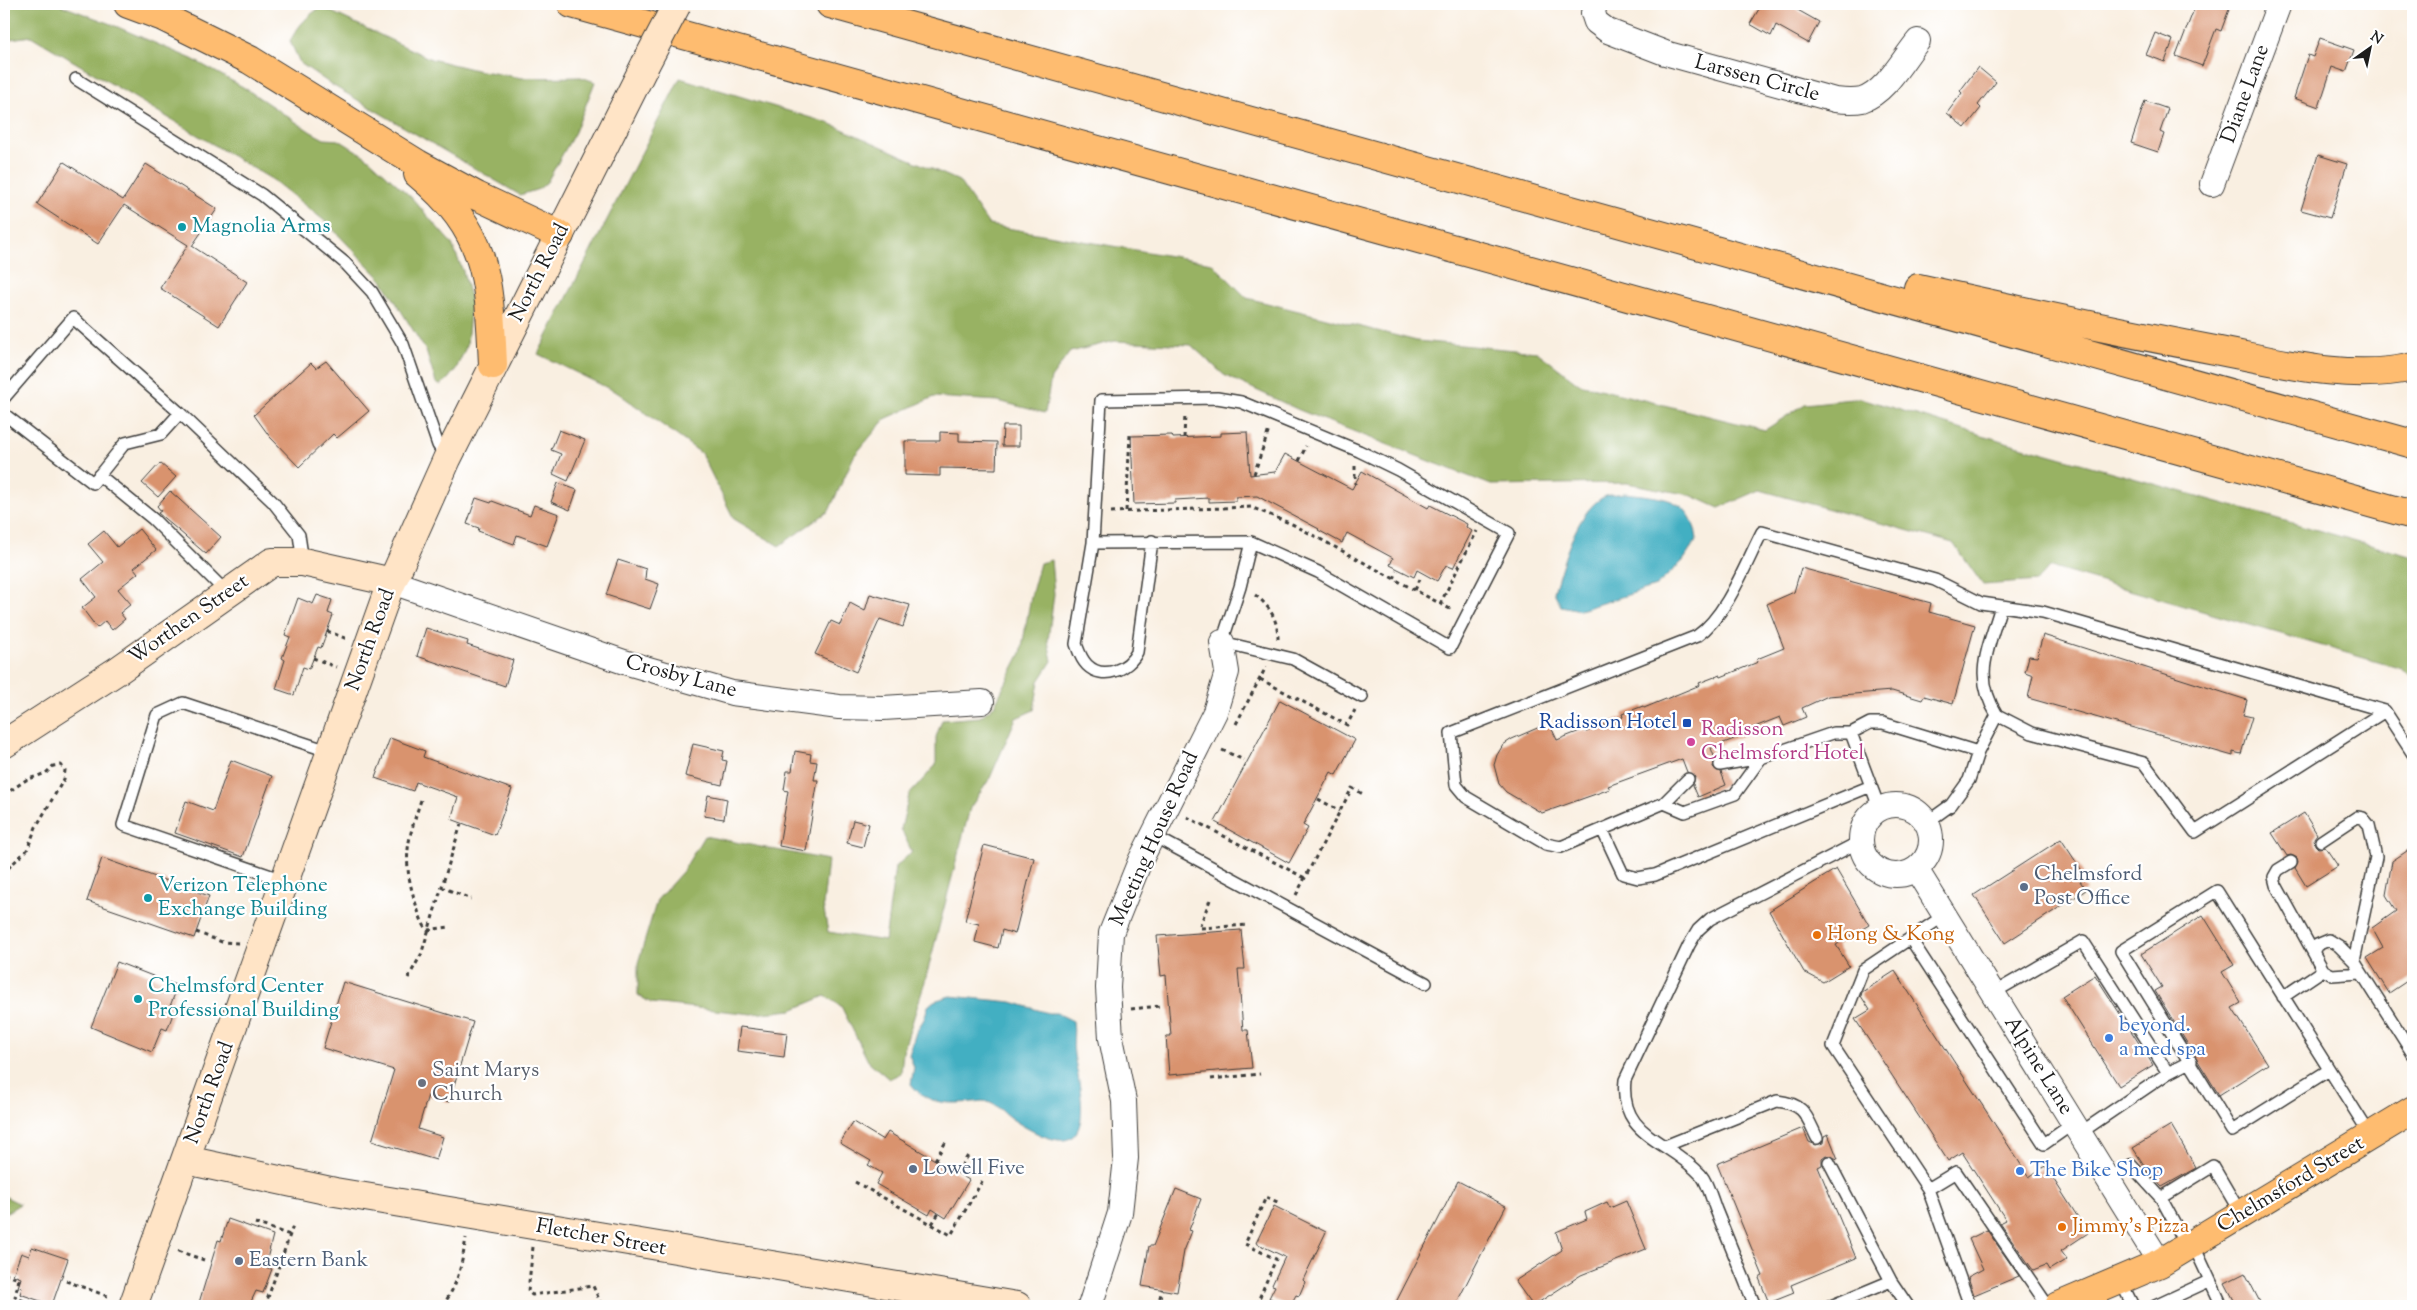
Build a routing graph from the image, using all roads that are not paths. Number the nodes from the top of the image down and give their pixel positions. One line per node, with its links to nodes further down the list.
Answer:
1 (128, 4): 9 (main road)
2 (572, 4): 21 (main road)
3 (677, 4): 12 (main road, North Road, bridge)
4 (830, 4): 11 (main road)
5 (1595, 4): 7 (street, Larssen Circle)
6 (2279, 4): 10 (street, Diane Lane)
7 (1918, 41)
8 (76, 79): 19 (lane)
9 (358, 127): 12 (main road); 13 (main road)
10 (2212, 184)
11 (1594, 215): 14 (main road); 18 (main road)
12 (560, 235): 13 (main road, North Road)
13 (493, 365): 19 (main road, North Road)
14 (2413, 367)
15 (4, 398): 17 (lane)
16 (4, 414): 20 (lane)
17 (180, 414): 20 (lane); 25 (lane)
18 (2413, 444)
19 (447, 459): 26 (main road, North Road)
20 (99, 475): 27 (lane)
21 (2413, 515)
22 (1152, 542): 23 (lane); 24 (lane); 24 (lane)
23 (1251, 542): 24 (lane); 29 (lane)
24 (1093, 543)
25 (303, 562): 26 (main road, Worthen Street); 27 (main road, Worthen Street)
26 (392, 582): 31 (street, Crosby Lane); 36 (main road, North Road)
27 (228, 594): 35 (main road, Worthen Street)
28 (2001, 606): 32 (lane); 33 (lane); 46 (lane)
29 (1222, 642): 30 (lane); 47 (street, Meeting House Road)
30 (1362, 697)
31 (982, 702)
32 (2385, 711): 33 (lane); 38 (lane)
33 (1997, 715): 37 (lane)
34 (1851, 733): 37 (lane); 39 (lane); 42 (lane)
35 (4, 744)
36 (332, 752): 52 (main road, North Road); 52 (lane)
37 (1978, 752): 45 (lane)
38 (2413, 754)
39 (1761, 758): 40 (lane); 43 (lane)
40 (1720, 765)
41 (1688, 779): 43 (lane)
42 (1871, 786): 44 (lane); 46 (lane)
43 (1664, 803): 46 (lane)
44 (1880, 810): 45 (street); 48 (street)
45 (1926, 823): 51 (street)
46 (1602, 829)
47 (1152, 835): 59 (lane); 85 (street, Meeting House Road)
48 (1861, 841): 51 (street); 70 (lane)
49 (2322, 841): 56 (lane)
50 (2291, 862): 55 (lane)
51 (1916, 869): 53 (street, Alpine Lane)
52 (286, 882): 71 (main road, North Road)
53 (1945, 915): 54 (lane); 60 (street, Alpine Lane)
54 (1910, 938): 67 (lane); 74 (lane)
55 (2313, 952): 56 (lane); 57 (lane)
56 (2354, 961): 58 (lane)
57 (2323, 970): 58 (lane); 61 (lane)
58 (2360, 973): 62 (lane)
59 (1426, 983)
60 (1993, 993): 65 (lane); 67 (street, Alpine Lane)
61 (2283, 997): 63 (lane); 64 (lane)
62 (2413, 1054)
63 (2190, 1061): 64 (lane); 65 (lane)
64 (2329, 1070): 68 (lane)
65 (2168, 1073): 67 (lane)
66 (2413, 1110): 68 (main road, Chelmsford Street)
67 (2077, 1128): 73 (street, Alpine Lane)
68 (2371, 1136): 76 (main road, Chelmsford Street)
69 (1817, 1138): 70 (lane)
70 (1665, 1146): 86 (lane)
71 (186, 1160): 83 (main road, North Road); 84 (main road, Fletcher Street)
72 (1829, 1162): 79 (lane)
73 (2108, 1179): 75 (lane); 78 (street, Alpine Lane)
74 (1928, 1189): 82 (lane); 89 (lane)
75 (2161, 1198): 76 (lane); 77 (lane)
76 (2242, 1216): 77 (main road, Chelmsford Street)
77 (2190, 1246): 78 (main road, Chelmsford Street); 81 (lane)
78 (2160, 1263): 80 (main road, Chelmsford Street)
79 (1892, 1280): 87 (lane); 88 (lane)
80 (2120, 1280): 82 (main road, Chelmsford Street); 90 (lane)
81 (2209, 1282): 91 (lane); 92 (lane)
82 (2063, 1305)
83 (133, 1306)
84 (1017, 1306)
85 (1090, 1306)
86 (1755, 1306)
87 (1831, 1306)
88 (1908, 1306)
89 (1970, 1306)
90 (2132, 1306)
91 (2155, 1306)
92 (2222, 1306)

